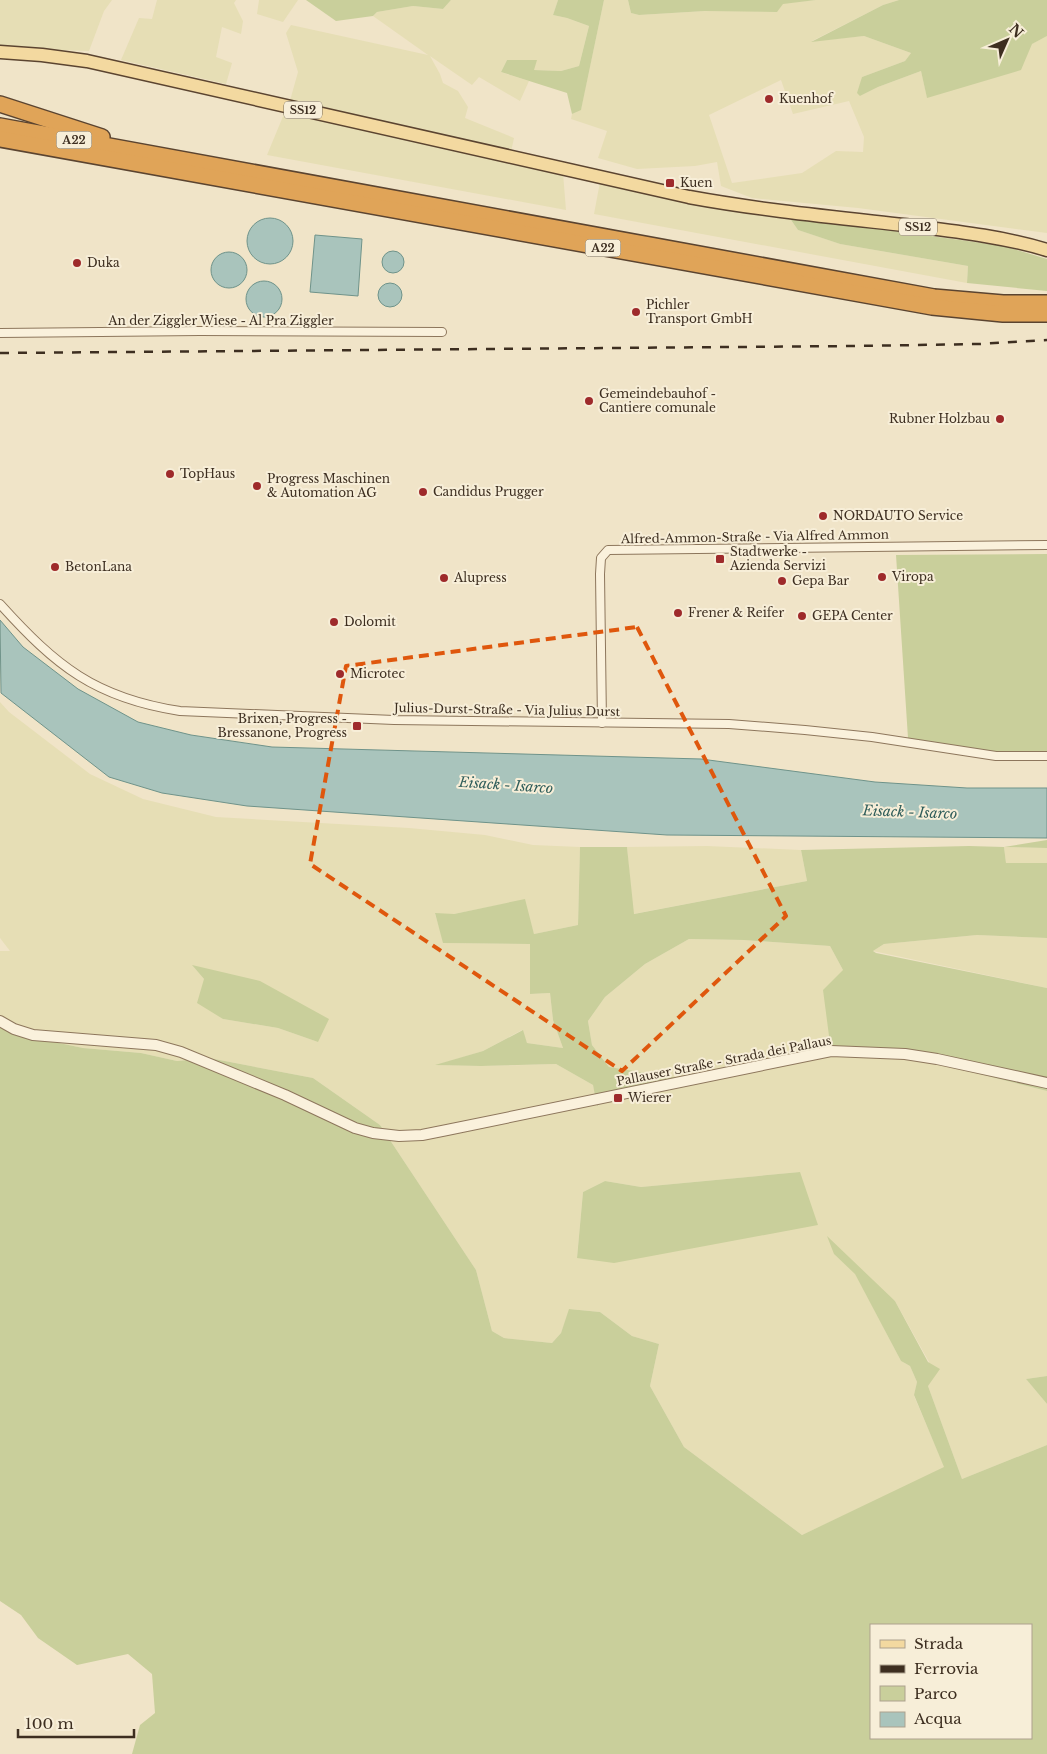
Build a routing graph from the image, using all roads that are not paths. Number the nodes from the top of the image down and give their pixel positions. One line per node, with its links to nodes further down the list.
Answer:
1 (0, 52): 8 (main road, SS12)
2 (0, 104): 7 (highway)
3 (0, 126): 7 (highway, A22)
4 (0, 139): 6 (highway, A22)
5 (0, 143): 6 (highway)
6 (35, 145): 10 (highway, A22)
7 (148, 153): 9 (highway, A22)
8 (1047, 250)
9 (1047, 303)
10 (1047, 314)
11 (442, 332): 12 (street, An der Ziggler Wiese - Al Pra Ziggler)
12 (0, 333)
13 (1047, 545): 15 (street, Alfred-Ammon-Straße - Via Alfred Ammon)
14 (0, 604): 15 (street, Julius-Durst-Straße - Via Julius Durst)
15 (602, 723): 16 (street, Julius-Durst-Straße - Via Julius Durst)
16 (1047, 756)
17 (0, 1021): 18 (street, Pallauser Straße - Strada dei Pallaus)
18 (1047, 1083)

